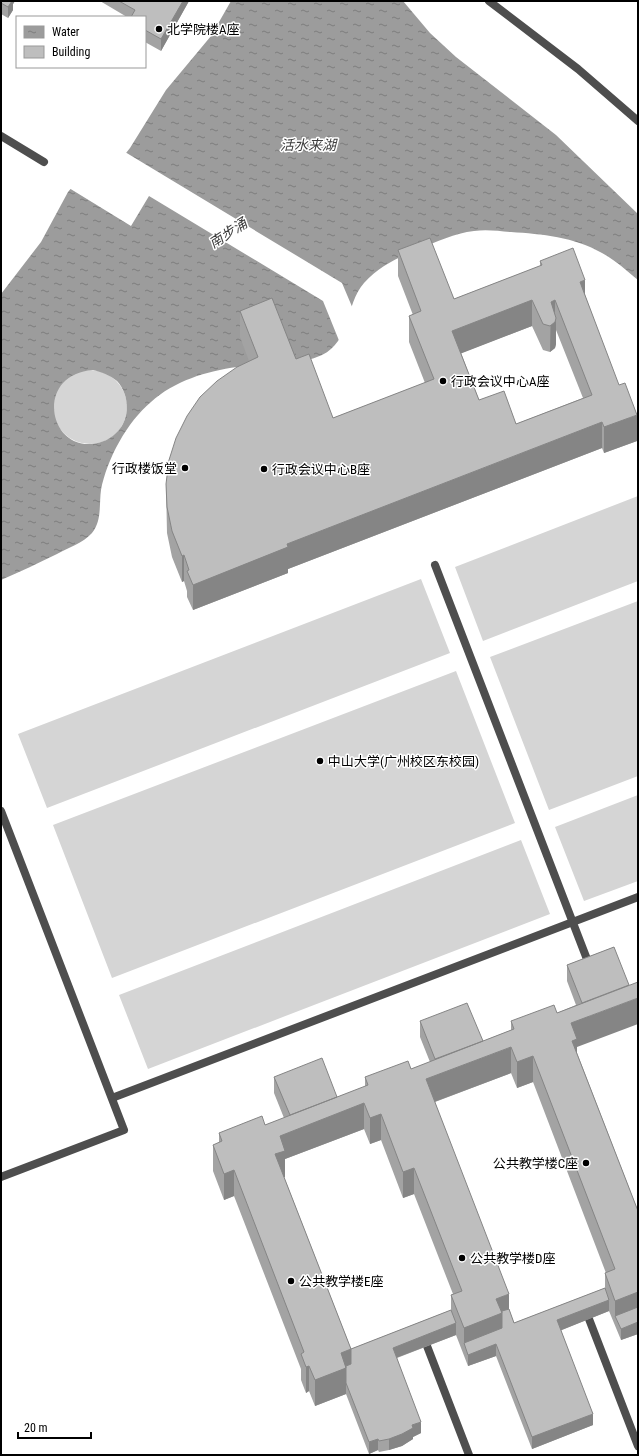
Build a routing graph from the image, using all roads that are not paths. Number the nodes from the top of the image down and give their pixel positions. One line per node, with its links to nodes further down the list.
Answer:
1 (489, 1): 2 (lane)
2 (638, 121)
3 (1, 136): 4 (lane)
4 (44, 162)
5 (435, 564): 8 (lane)
6 (1, 811): 10 (lane)
7 (638, 897): 8 (lane)
8 (573, 922): 9 (lane); 10 (lane)
9 (592, 971)
10 (112, 1098): 11 (lane)
11 (1, 1177)
12 (589, 1319): 14 (lane)
13 (427, 1346): 15 (lane)
14 (638, 1446)
15 (469, 1455)

